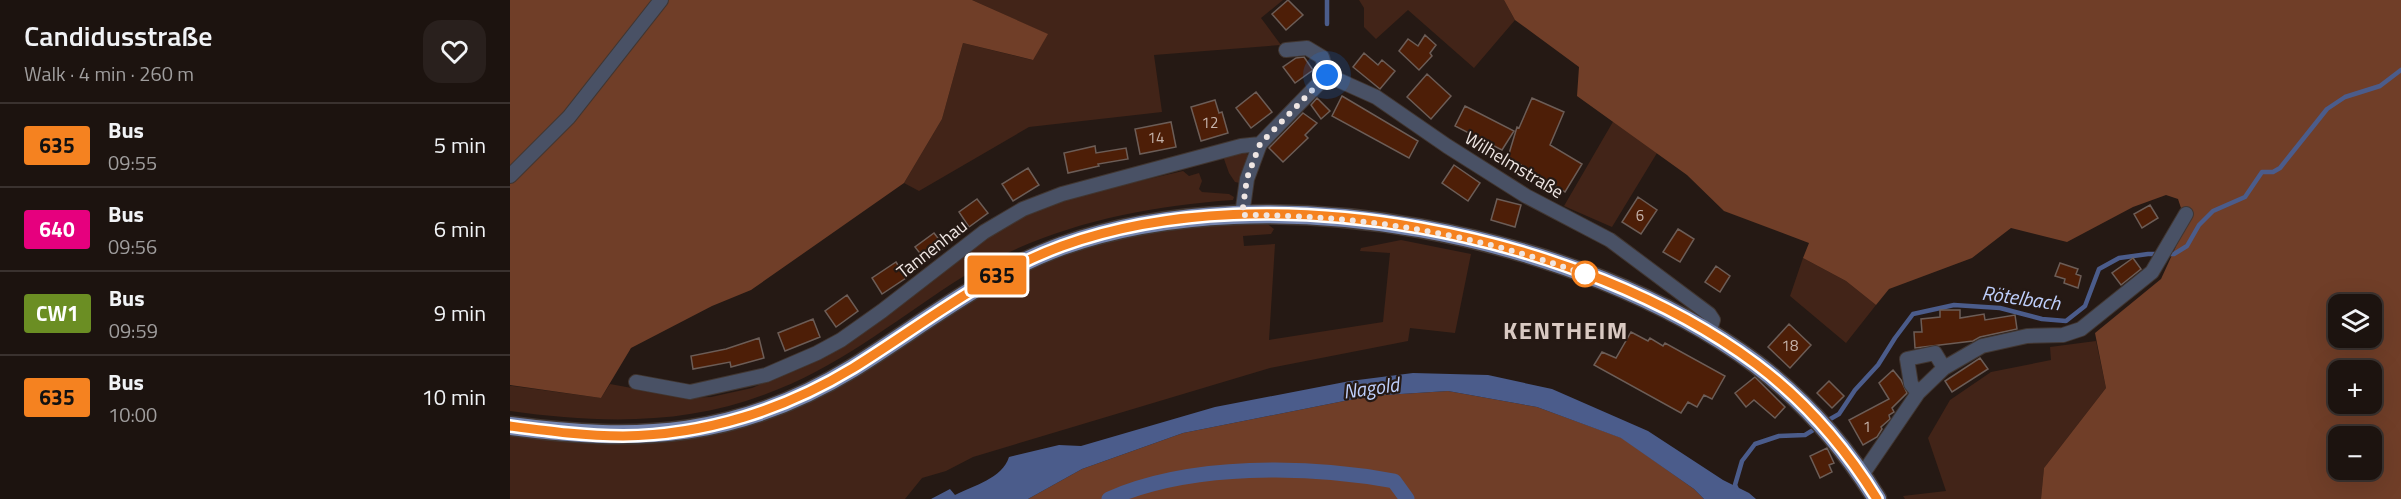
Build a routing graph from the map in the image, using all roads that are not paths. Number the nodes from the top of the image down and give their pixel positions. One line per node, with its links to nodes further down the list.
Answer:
1 (661, 0): 5 (street)
2 (1286, 50): 3 (street)
3 (1327, 75): 4 (street); 8 (street, Wilhelmstraße)
4 (1260, 144): 7 (street); 10 (street, Tannenhau)
5 (510, 176)
6 (2186, 214): 9 (street)
7 (1242, 215): 8 (main road); 12 (main road)
8 (1709, 333): 13 (main road)
9 (1944, 369): 11 (street); 11 (street)
10 (636, 382)
11 (1918, 393): 13 (street)
12 (510, 426)
13 (1862, 475): 14 (main road)
14 (1877, 499)

